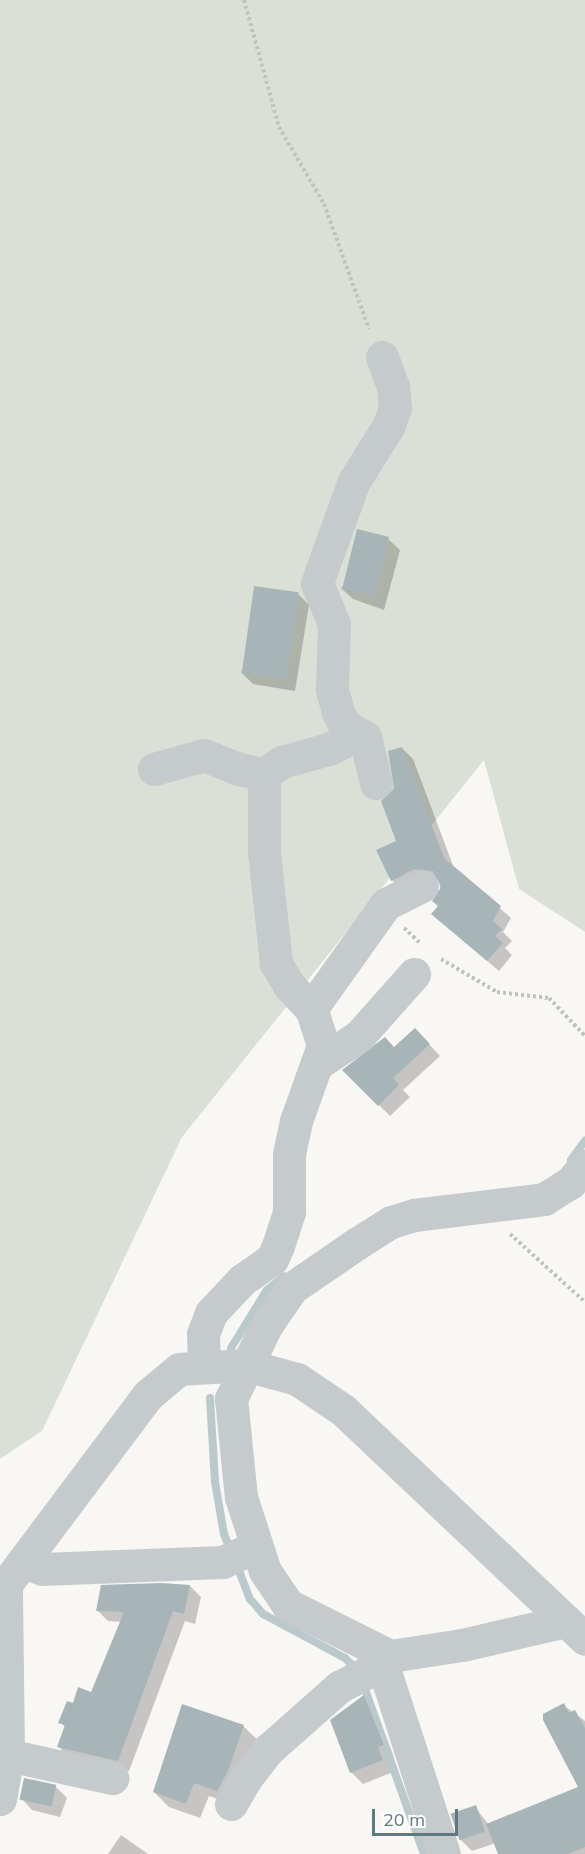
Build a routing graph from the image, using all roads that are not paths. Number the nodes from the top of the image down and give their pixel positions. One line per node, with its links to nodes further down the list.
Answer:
1 (382, 357): 2 (street)
2 (357, 735): 4 (street); 5 (street)
3 (154, 770): 4 (street)
4 (264, 774): 8 (street)
5 (376, 783)
6 (422, 886): 8 (street)
7 (425, 960): 9 (street)
8 (311, 1009): 9 (street)
9 (317, 1064): 11 (street)
10 (585, 1165): 12 (street)
11 (204, 1365): 12 (street); 14 (street)
12 (246, 1365): 13 (street); 16 (street)
13 (238, 1555): 14 (street); 17 (street)
14 (25, 1562): 15 (street)
15 (3, 1590): 18 (street)
16 (575, 1630): 17 (street)
17 (370, 1667): 21 (street); 22 (street)
18 (8, 1755): 19 (street); 20 (street)
19 (112, 1778)
20 (0, 1798)
21 (231, 1804)
22 (444, 1854)

